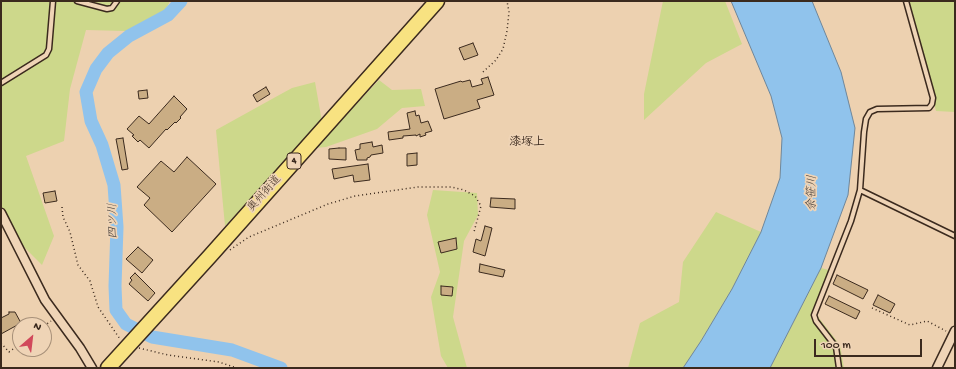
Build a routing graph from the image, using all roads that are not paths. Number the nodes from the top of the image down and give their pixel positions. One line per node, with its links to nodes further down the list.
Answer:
1 (54, 1): 6 (lane)
2 (77, 1): 3 (lane)
3 (117, 1)
4 (437, 1): 12 (highway, 奥州街道 / 4)
5 (906, 1): 7 (lane)
6 (1, 83)
7 (860, 190): 9 (lane); 13 (lane)
8 (1, 214): 11 (street)
9 (955, 236)
10 (954, 333): 14 (street)
11 (92, 368)
12 (108, 368)
13 (839, 368)
14 (937, 368)

